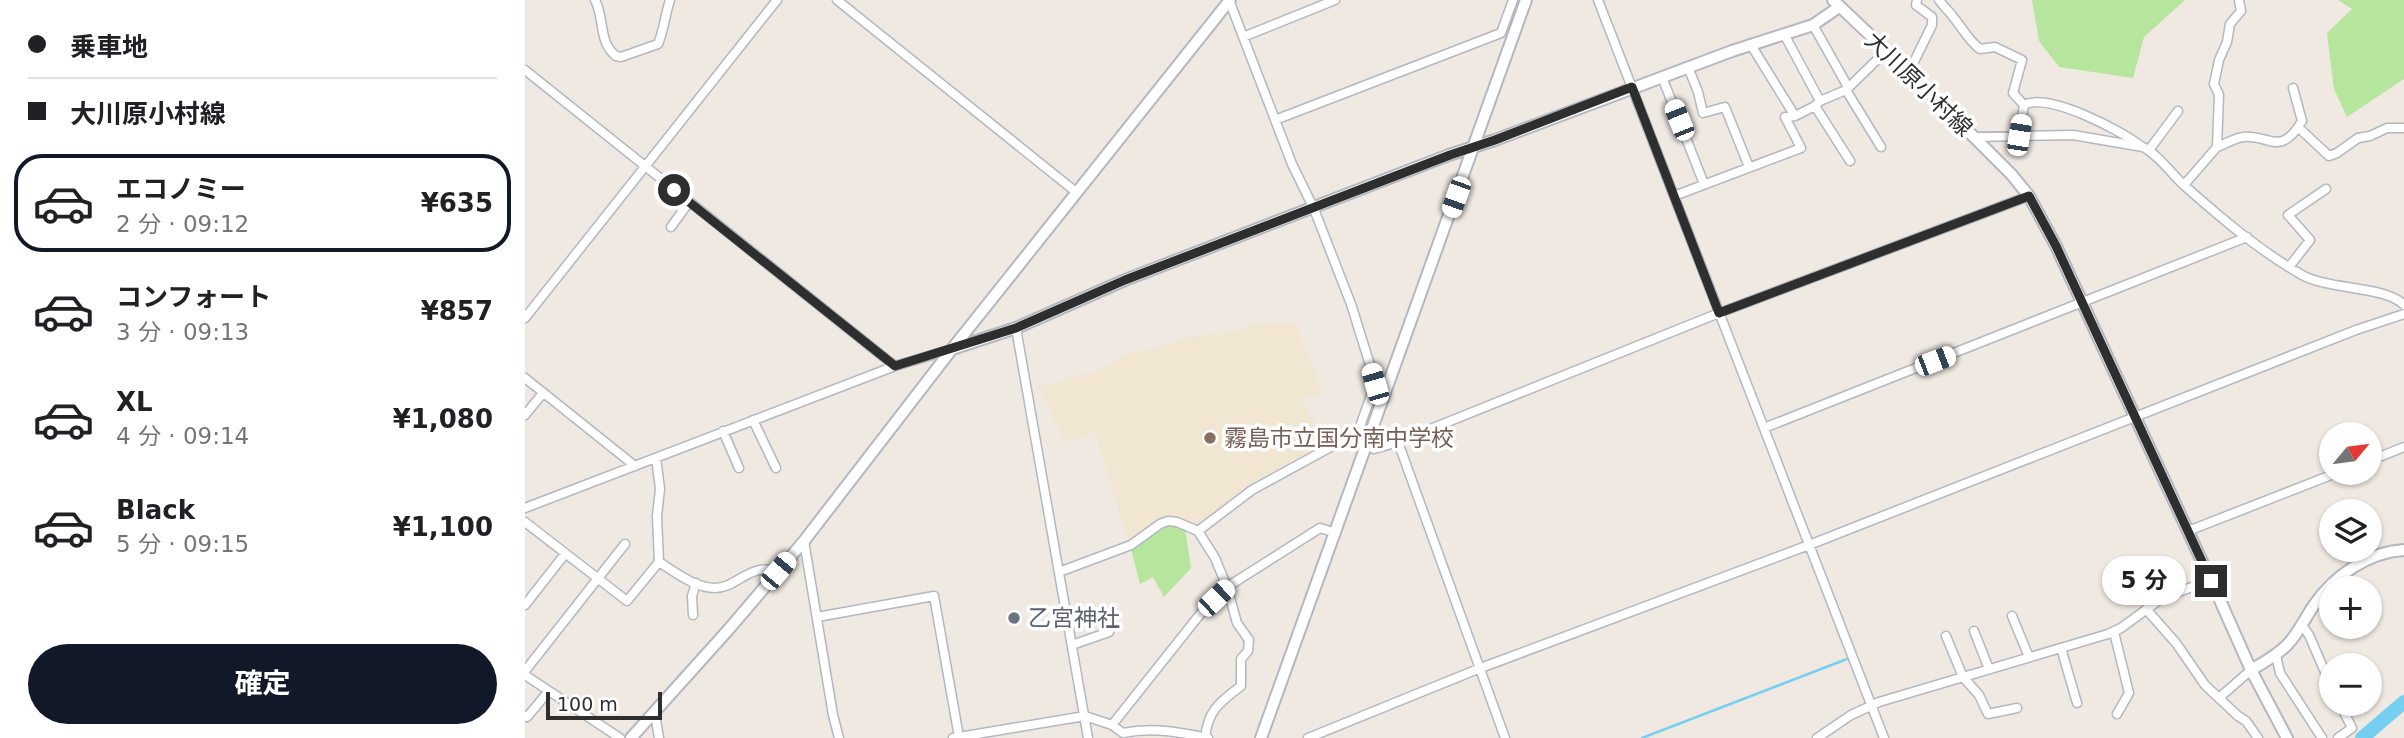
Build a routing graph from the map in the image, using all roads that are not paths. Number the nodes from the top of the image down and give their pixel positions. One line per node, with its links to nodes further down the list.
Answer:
1 (595, 0): 2 (street)
2 (670, 0)
3 (777, 0): 40 (street)
4 (837, 0): 45 (street)
5 (1230, 0): 16 (street); 45 (street)
6 (1335, 0): 16 (street)
7 (1513, 0): 30 (street)
8 (1526, 0): 35 (street)
9 (1598, 0): 23 (street)
10 (1917, 0): 21 (street)
11 (1939, 0): 27 (street)
12 (2239, 0): 37 (street)
13 (1836, 3): 14 (street); 18 (street, 大川原小村線)
14 (1813, 25): 15 (street); 25 (street)
15 (1784, 34): 17 (street); 26 (street)
16 (1243, 37): 30 (street)
17 (1751, 45): 19 (street); 29 (street)
18 (1886, 51): 21 (street, 大川原小村線); 25 (street)
19 (1688, 67): 22 (street); 41 (street)
20 (525, 70): 40 (street)
21 (1909, 72): 34 (street, 大川原小村線)
22 (1662, 77): 23 (street); 42 (street)
23 (1632, 87): 35 (street); 46 (street)
24 (2293, 88): 31 (street)
25 (1847, 89): 26 (street); 36 (street)
26 (1818, 103): 29 (street); 39 (street)
27 (2024, 105): 33 (street); 38 (street)
28 (2178, 111): 38 (street)
29 (1795, 116): 41 (street)
30 (1275, 120): 49 (street)
31 (2298, 127): 32 (street); 37 (street)
32 (2404, 128)
33 (2019, 135): 34 (street); 38 (street)
34 (1973, 137): 47 (street, 大川原小村線)
35 (1474, 147): 49 (street); 70 (street)
36 (1881, 147)
37 (2217, 147): 43 (street)
38 (2146, 148): 43 (street)
39 (1850, 160)
40 (645, 166): 48 (street); 57 (street)
41 (1749, 167): 42 (street)
42 (1705, 184): 46 (street)
43 (2184, 185): 51 (street)
44 (2326, 189): 52 (street)
45 (1076, 192): 59 (street)
46 (1674, 196): 55 (street)
47 (2029, 196): 53 (street, 大川原小村線); 55 (street)
48 (689, 202): 50 (street); 60 (street)
49 (1314, 209): 58 (street); 68 (street)
50 (670, 227)
51 (2247, 237): 52 (street); 53 (street)
52 (2290, 267): 54 (street)
53 (2082, 303): 64 (street, 大川原小村線); 66 (street)
54 (2404, 305)
55 (1719, 313): 66 (street); 69 (street)
56 (2404, 314): 64 (street)
57 (525, 318)
58 (1016, 328): 59 (street); 91 (street)
59 (952, 349): 60 (street); 83 (street)
60 (895, 366): 65 (street)
61 (525, 378): 62 (street)
62 (543, 393): 63 (street); 74 (street)
63 (525, 415)
64 (2134, 417): 81 (street, 大川原小村線); 85 (street)
65 (753, 420): 67 (street); 76 (street)
66 (1764, 428): 85 (street)
67 (723, 431): 73 (street); 75 (street)
68 (1351, 437): 70 (street); 80 (street)
69 (1398, 442): 70 (street); 112 (street)
70 (1367, 444): 82 (street)
71 (2404, 447): 72 (street)
72 (2382, 456)
73 (656, 458): 74 (street); 88 (street)
74 (635, 466): 78 (street)
75 (739, 468)
76 (776, 468)
77 (2319, 480): 81 (street)
78 (525, 508)
79 (525, 522): 87 (street)
80 (1198, 531): 91 (street); 95 (street)
81 (2188, 531): 93 (street, 大川原小村線)
82 (1336, 533): 95 (street); 135 (street)
83 (804, 541): 90 (street); 100 (street)
84 (625, 544): 92 (street)
85 (1809, 545): 112 (street); 120 (street)
86 (2404, 550): 102 (street)
87 (565, 554): 92 (street); 97 (street)
88 (659, 562): 92 (street); 94 (street)
89 (2150, 565): 96 (street)
90 (778, 571): 94 (street); 123 (street)
91 (1059, 572): 107 (street)
92 (597, 578): 115 (street)
93 (2211, 580): 96 (street); 114 (street, 大川原小村線)
94 (695, 583): 99 (street)
95 (1227, 587): 127 (street); 134 (street)
96 (2162, 598): 98 (street)
97 (525, 605)
98 (2146, 609): 105 (street); 118 (street)
99 (694, 615)
100 (817, 617): 128 (street); 132 (street)
101 (2012, 617): 110 (street)
102 (2301, 624): 109 (street); 111 (street)
103 (1974, 631): 113 (street)
104 (1109, 632): 107 (street)
105 (2114, 632): 108 (street); 122 (street)
106 (1946, 636): 116 (street)
107 (1072, 645): 125 (street)
108 (2061, 648): 110 (street); 119 (street)
109 (2276, 655): 114 (street); 142 (street)
110 (2029, 657): 113 (street)
111 (2319, 658)
112 (1478, 669): 136 (street); 137 (street)
113 (1989, 669): 116 (street)
114 (2251, 670): 118 (street); 141 (street, 大川原小村線)
115 (525, 673): 117 (street)
116 (1963, 677): 120 (street); 121 (street)
117 (549, 691): 124 (street); 129 (street)
118 (2220, 697): 140 (street)
119 (2077, 703)
120 (1871, 705): 138 (street); 139 (street)
121 (2017, 708)
122 (2117, 714)
123 (651, 715): 130 (street); 131 (street)
124 (525, 716)
125 (1085, 716): 127 (street); 128 (street); 133 (street)
126 (2346, 716): 143 (street)
127 (1112, 724): 134 (street)
128 (956, 737)
129 (620, 738)
130 (631, 738)
131 (659, 738)
132 (839, 738)
133 (1089, 738)
134 (1206, 738)
135 (1261, 738)
136 (1308, 738)
137 (1504, 738)
138 (1817, 738)
139 (1884, 738)
140 (2258, 738)
141 (2287, 738)
142 (2322, 738)
143 (2338, 738)

